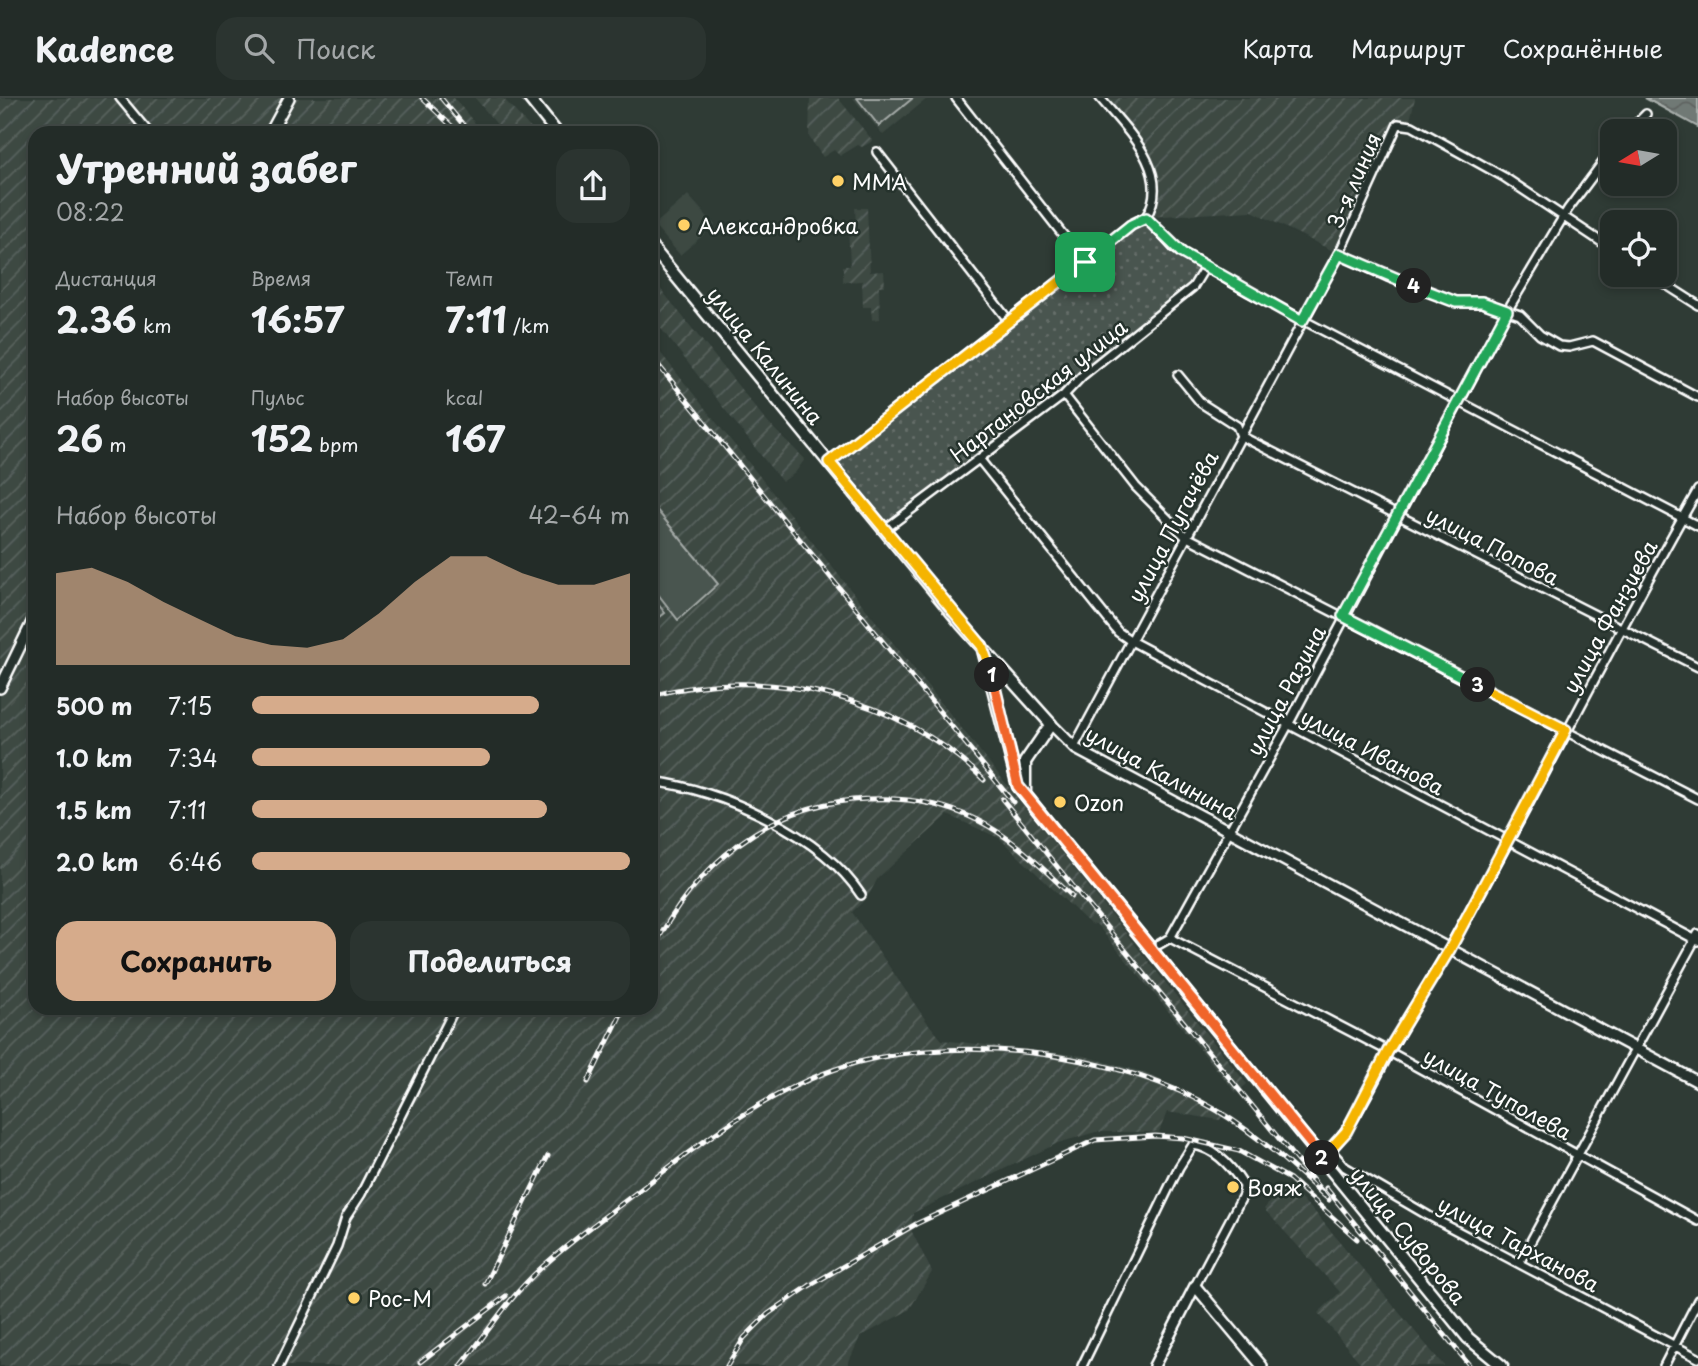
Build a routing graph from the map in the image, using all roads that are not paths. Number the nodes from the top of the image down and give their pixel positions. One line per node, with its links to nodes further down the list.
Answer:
1 (120, 98): 8 (street)
2 (289, 98): 9 (street)
3 (528, 98): 10 (main road)
4 (956, 98): 18 (street)
5 (1100, 98): 14 (street)
6 (1646, 114): 7 (street)
7 (1641, 119)
8 (143, 126)
9 (274, 126)
10 (552, 126)
11 (877, 152): 23 (street)
12 (1600, 167): 13 (street, улица Разина)
13 (1564, 217): 15 (street, 3-я линия); 17 (street, 3-я линия); 22 (street, улица Разина)
14 (1146, 218): 18 (street); 19 (street)
15 (1600, 241)
16 (658, 254): 31 (main road, улица Калинина)
17 (1339, 254): 22 (street); 24 (street, 3-я линия)
18 (1085, 262): 23 (street)
19 (1205, 267): 24 (street); 26 (street, Нартановская улица)
20 (1670, 287): 21 (street)
21 (1698, 305)
22 (1507, 311): 27 (street); 28 (street, улица Разина)
23 (1009, 321): 31 (street)
24 (1302, 321): 28 (street); 29 (street, улица Пугачёва)
25 (1178, 375): 29 (street, улица Попова)
26 (1065, 395): 30 (street, Нартановская улица); 37 (street)
27 (1698, 397)
28 (1459, 401): 33 (street, улица Разина); 34 (street)
29 (1241, 436): 33 (street, улица Попова); 37 (street, улица Пугачёва)
30 (980, 460): 36 (street, Нартановская улица); 41 (street, улица Иванова)
31 (829, 462): 36 (main road, улица Калинина)
32 (1698, 490): 34 (street, улица Фанзиева)
33 (1398, 516): 38 (street, улица Разина); 39 (street, улица Попова)
34 (1682, 518): 35 (street); 39 (street, улица Фанзиева)
35 (1698, 526)
36 (884, 530): 42 (main road, улица Калинина)
37 (1185, 536): 38 (street); 41 (street, улица Пугачёва)
38 (1343, 616): 46 (street, улица Разина); 47 (street)
39 (1623, 629): 43 (street, улица Попова); 47 (street, улица Фанзиева)
40 (28, 630): 44 (street)
41 (1131, 641): 46 (street, улица Иванова); 48 (street, улица Пугачёва)
42 (982, 646): 45 (main road, улица Калинина); 50 (main road, улица Суворова)
43 (1698, 667)
44 (0, 688)
45 (1051, 724): 48 (street, улица Калинина); 50 (main road)
46 (1288, 725): 52 (street, улица Разина); 53 (street, улица Иванова)
47 (1566, 730): 51 (street); 53 (street, улица Фанзиева)
48 (1074, 747): 52 (street, улица Калинина)
49 (658, 782): 54 (street)
50 (1027, 797): 57 (main road, улица Суворова)
51 (1698, 799)
52 (1228, 831): 55 (street, улица Разина); 58 (street, улица Калинина)
53 (1507, 840): 56 (street, улица Иванова); 58 (street, улица Фанзиева)
54 (861, 895)
55 (1170, 938): 57 (street); 61 (street, улица Туполева)
56 (1697, 938): 60 (street)
57 (1151, 949): 65 (main road, улица Суворова)
58 (1450, 949): 60 (street, улица Калинина); 61 (street, улица Фанзиева)
59 (451, 1015): 72 (street)
60 (1636, 1048): 62 (street, улица Калинина); 64 (street)
61 (1388, 1051): 63 (street, улица Фанзиева); 64 (street, улица Туполева)
62 (1698, 1082)
63 (1331, 1151): 65 (street, улица Фанзиева); 67 (street, улица Тарханова)
64 (1577, 1158): 66 (street, улица Туполева); 67 (street)
65 (1323, 1159): 76 (main road, улица Суворова)
66 (1698, 1221)
67 (1519, 1263): 70 (street, улица Тарханова)
68 (1195, 1286): 73 (street); 74 (street); 75 (street)
69 (1698, 1300): 70 (street)
70 (1674, 1345): 71 (street, улица Тарханова); 77 (street)
71 (1698, 1358)
72 (279, 1366)
73 (1082, 1366)
74 (1153, 1366)
75 (1262, 1366)
76 (1502, 1366)
77 (1664, 1366)

